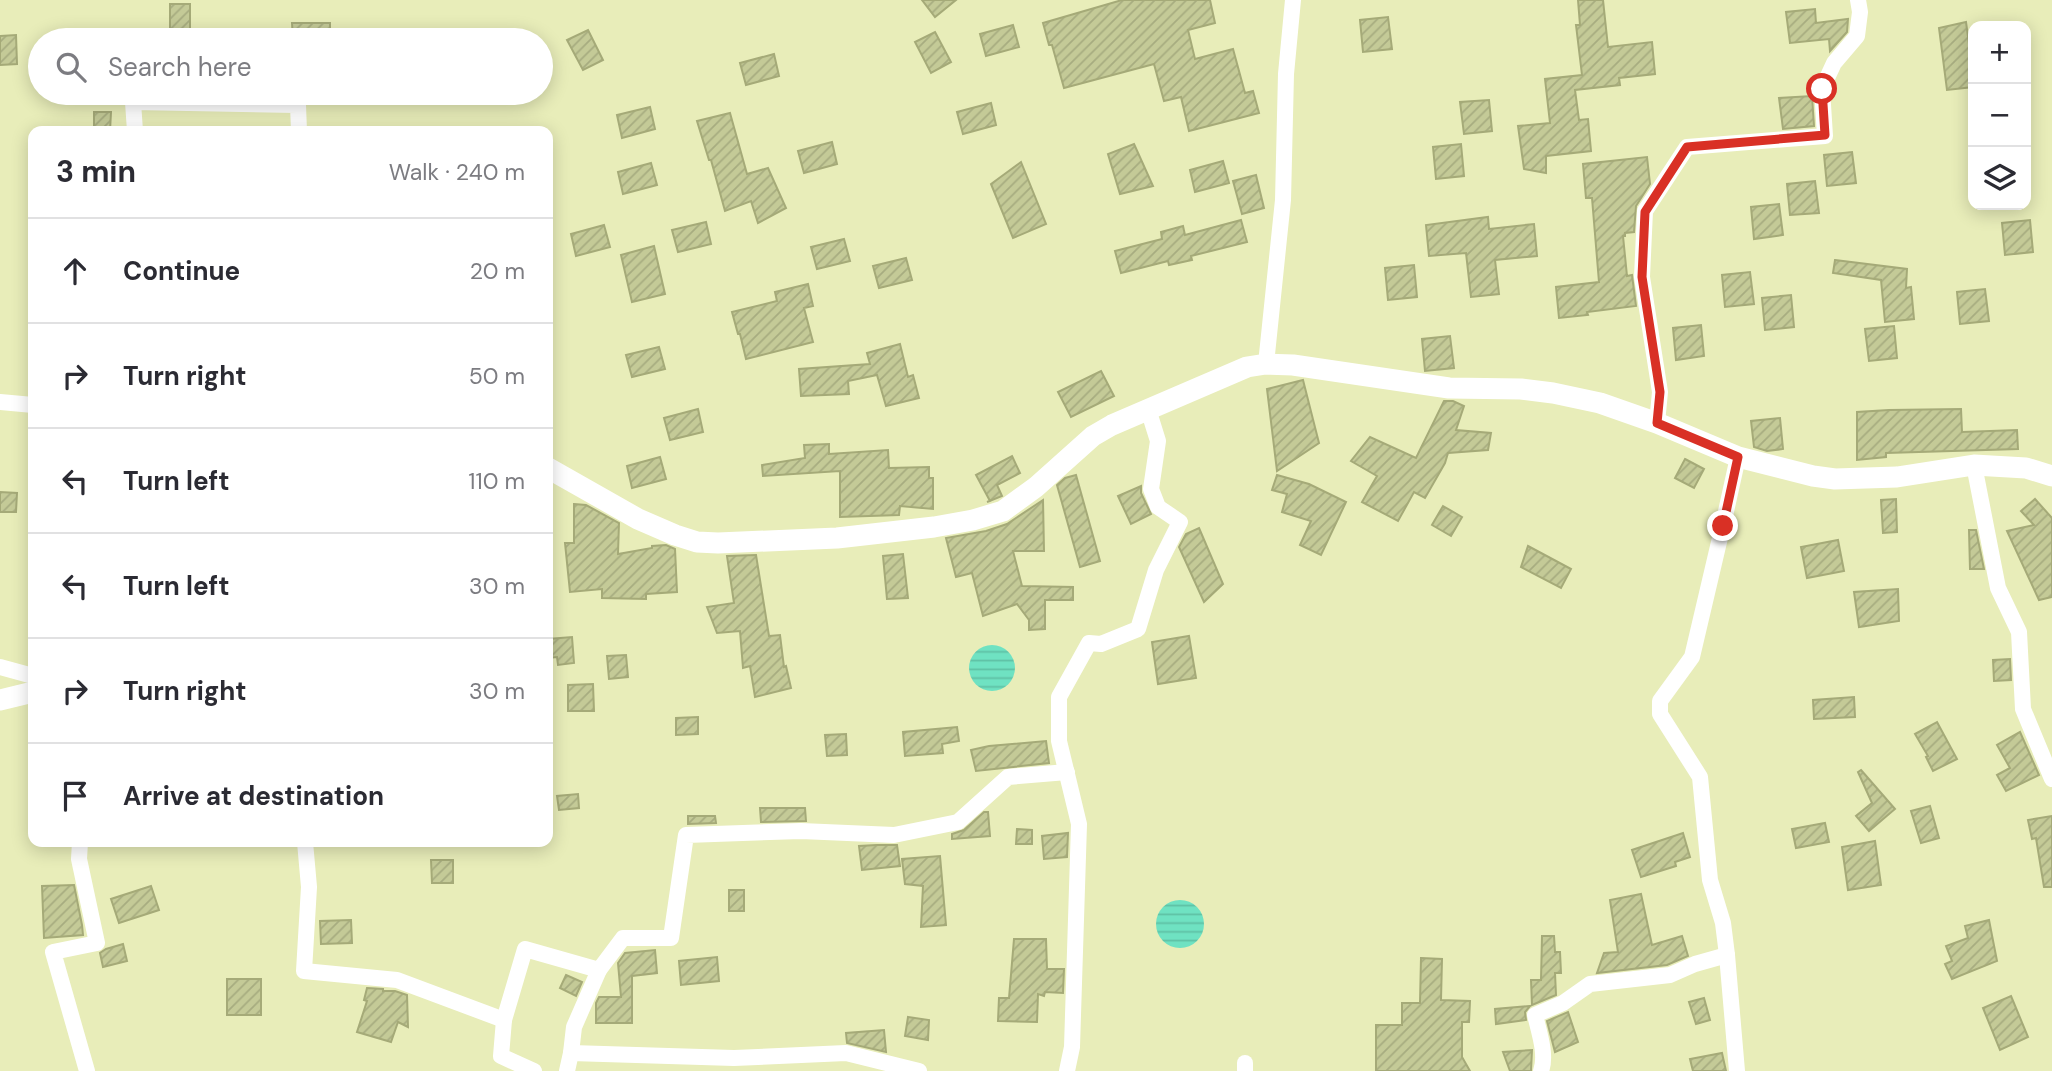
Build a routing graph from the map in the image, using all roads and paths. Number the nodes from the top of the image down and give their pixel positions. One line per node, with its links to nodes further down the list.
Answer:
1 (1293, 0): 7 (street)
2 (1858, 0): 11 (street)
3 (133, 105): 5 (street)
4 (298, 105): 6 (street)
5 (135, 126)
6 (299, 126)
7 (1266, 364): 10 (street); 11 (street)
8 (0, 402): 9 (street)
9 (28, 405)
10 (1148, 409): 14 (street); 20 (street)
11 (1657, 423): 12 (street)
12 (1738, 457): 13 (street); 24 (street)
13 (1974, 465): 15 (street); 21 (street)
14 (553, 471)
15 (2052, 476)
16 (0, 667): 17 (street)
17 (28, 675)
18 (28, 693): 19 (street)
19 (0, 700)
20 (1067, 772): 25 (street); 32 (street)
21 (2052, 779)
22 (80, 847): 28 (street)
23 (305, 847): 26 (street)
24 (1727, 955): 33 (street); 34 (street)
25 (599, 970): 26 (street); 27 (street)
26 (504, 1020): 29 (street)
27 (571, 1052): 30 (street); 31 (street)
28 (87, 1071)
29 (534, 1071)
30 (567, 1071)
31 (919, 1071)
32 (1067, 1071)
33 (1541, 1071)
34 (1737, 1071)

